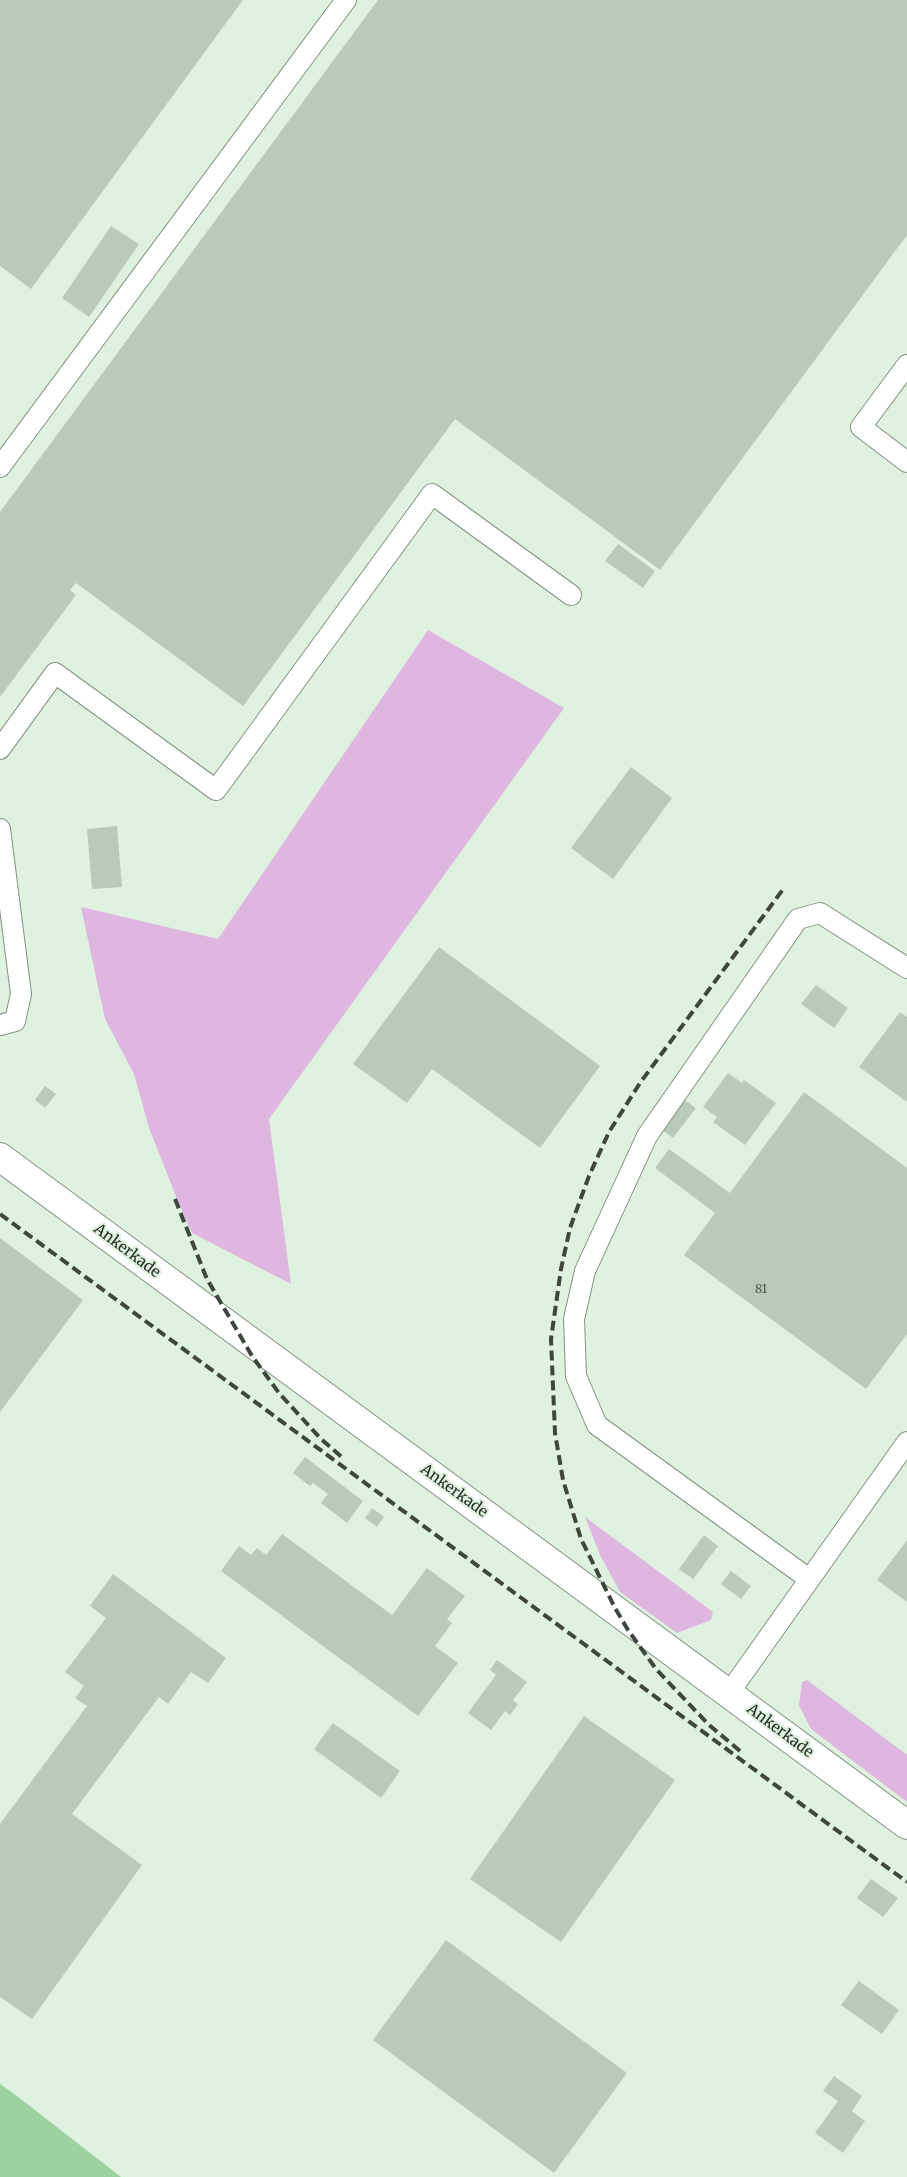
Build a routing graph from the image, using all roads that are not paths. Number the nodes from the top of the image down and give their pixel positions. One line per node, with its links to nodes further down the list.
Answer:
1 (346, 0): 4 (lane)
2 (907, 364): 3 (lane)
3 (907, 462)
4 (0, 467)
5 (571, 596): 6 (lane)
6 (0, 749)
7 (0, 829): 9 (lane)
8 (907, 968): 12 (lane)
9 (0, 1024)
10 (0, 1157): 13 (street, Ankerkade)
11 (907, 1442): 12 (lane)
12 (809, 1579): 13 (lane)
13 (729, 1693): 14 (street, Ankerkade)
14 (907, 1825)

